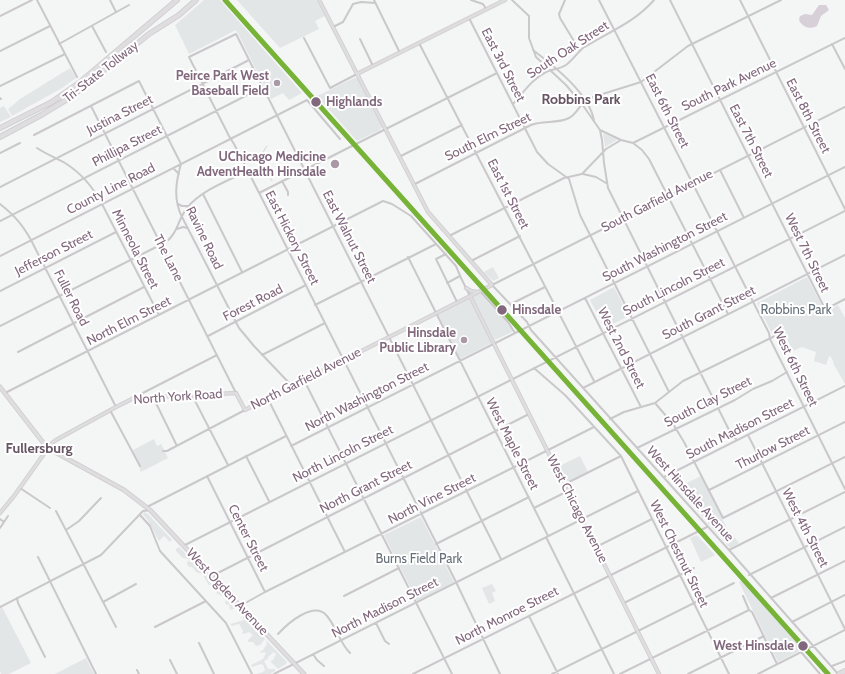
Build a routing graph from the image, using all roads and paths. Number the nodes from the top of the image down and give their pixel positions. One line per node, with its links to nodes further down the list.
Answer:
1 (32, 0): 23 (street)
2 (37, 0): 26 (street)
3 (110, 0): 22 (street)
4 (177, 0): 70 (highway, Tri-State Tollway)
5 (196, 0): 78 (highway, Tri-State Tollway)
6 (319, 0): 28 (main road)
7 (356, 0): 19 (street)
8 (374, 0): 18 (street)
9 (471, 0): 21 (street, East 3rd Street)
10 (505, 0): 21 (main road)
11 (512, 0): 37 (street)
12 (565, 0): 39 (street)
13 (599, 0): 29 (street, East 6th Street)
14 (654, 0): 29 (street, South Oak Street)
15 (670, 0): 35 (street, East 7th Street)
16 (740, 0): 24 (street, East 8th Street)
17 (781, 0): 24 (street, South Elm Street)
18 (376, 3): 19 (street); 41 (street)
19 (353, 4): 28 (street)
20 (130, 5): 22 (street)
21 (486, 10): 25 (main road)
22 (116, 12): 27 (street)
23 (0, 16)
24 (748, 16): 35 (street, South Elm Street); 49 (street, East 8th Street)
25 (469, 18): 33 (main road); 50 (street, East 3rd Street)
26 (50, 26): 34 (street); 38 (street)
27 (92, 26): 34 (street); 40 (street)
28 (333, 28): 51 (main road)
29 (615, 30): 39 (street, South Oak Street); 53 (street, East 6th Street)
30 (304, 38): 51 (street)
31 (845, 38): 36 (street, South Park Avenue)
32 (360, 39): 45 (street)
33 (419, 43): 41 (main road); 57 (street, East 1st Street)
34 (60, 44): 42 (street)
35 (692, 44): 53 (street, South Elm Street); 58 (street, East 7th Street)
36 (832, 44): 47 (street); 49 (street, South Park Avenue)
37 (532, 50): 46 (street); 48 (street)
38 (0, 51)
39 (580, 51): 46 (street, South Oak Street)
40 (106, 52)
41 (400, 52): 45 (main road)
42 (65, 54): 52 (street); 55 (street)
43 (188, 57): 44 (street, East Walnut Street); 54 (street, East Hickory Street)
44 (249, 60): 54 (street, Justina Street); 56 (street, East Walnut Street)
45 (373, 66): 51 (main road)
46 (558, 69): 48 (street, South Oak Street); 59 (street)
47 (845, 70)
48 (550, 71): 60 (street, South Oak Street); 61 (street)
49 (776, 72): 58 (street, South Park Avenue); 72 (street, East 8th Street)
50 (497, 73): 57 (street); 60 (street, East 3rd Street)
51 (357, 74): 73 (main road)
52 (77, 77)
53 (641, 82): 59 (street, South Elm Street); 69 (street, East 6th Street)
54 (202, 84): 64 (street, Justina Street); 65 (street, East Hickory Street)
55 (0, 86)
56 (263, 87): 65 (street, Phillipa Street); 66 (street, East Walnut Street)
57 (448, 98): 68 (street, East 1st Street); 73 (street)
58 (720, 100): 69 (street, South Park Avenue); 88 (street, East 7th Street)
59 (586, 101): 61 (street, South Elm Street); 67 (street)
60 (513, 104): 71 (street, East 3rd Street)
61 (582, 104): 67 (street); 71 (street, South Elm Street)
62 (91, 106): 64 (street); 75 (street, The Lane); 76 (street)
63 (845, 107): 72 (street, South Garfield Avenue)
64 (153, 109): 75 (street, Justina Street); 77 (street)
65 (216, 111): 77 (street, Phillipa Street); 79 (street, East Hickory Street)
66 (277, 115): 79 (street, County Line Road); 80 (street, County Line Road); 95 (street, East Walnut Street)
67 (594, 122): 74 (street)
68 (462, 125): 87 (street, East 1st Street); 89 (street)
69 (665, 127): 83 (street, South Park Avenue); 104 (street, East 6th Street)
70 (0, 128)
71 (525, 128): 87 (street, South Elm Street); 101 (street, East 3rd Street)
72 (804, 128): 88 (street, South Garfield Avenue); 100 (street, East 8th Street)
73 (385, 129): 89 (main road); 95 (street, bridge)
74 (600, 130): 81 (street); 85 (street)
75 (104, 134): 90 (street, Justina Street); 91 (street, The Lane)
76 (34, 135)
77 (167, 136): 91 (street, Phillipa Street); 92 (street)
78 (0, 137)
79 (231, 139): 92 (street, County Line Road); 97 (street, East Hickory Street)
80 (340, 139)
81 (621, 140): 83 (street); 85 (street)
82 (20, 143): 86 (street)
83 (633, 143): 112 (street)
84 (37, 148): 90 (street, Minneola Street)
85 (603, 152): 99 (street); 105 (street)
86 (0, 153)
87 (476, 153): 106 (street, South Elm Street); 118 (street, East 1st Street)
88 (748, 156): 96 (street, South Garfield Avenue); 116 (street, East 7th Street)
89 (399, 157): 106 (main road)
90 (56, 158): 102 (street, Minneola Street); 107 (street, Justina Street)
91 (118, 161): 102 (street, Phillipa Street); 108 (street, The Lane)
92 (181, 164): 94 (street, County Line Road); 98 (street, Ravine Road)
93 (845, 167): 100 (street, South Washington Street)
94 (173, 168): 98 (street); 108 (street, County Line Road)
95 (305, 170): 103 (street); 125 (street, East Walnut Street)
96 (720, 170): 104 (street, South Garfield Avenue); 123 (street)
97 (248, 171): 109 (street, East Hickory Street); 110 (street)
98 (179, 174): 113 (street, Ravine Road)
99 (582, 174): 101 (street); 105 (street)
100 (828, 176): 116 (street, South Washington Street); 119 (street, East 8th Street)
101 (567, 177): 118 (street); 132 (street)
102 (84, 178): 115 (street, Minneola Street); 120 (street, Phillipa Street)
103 (282, 181): 109 (street); 111 (street)
104 (693, 183): 112 (street, South Garfield Avenue); 128 (street, East 6th Street)
105 (607, 184): 122 (street)
106 (413, 185): 130 (main road)
107 (0, 187)
108 (132, 188): 115 (street, County Line Road); 135 (street, The Lane)
109 (259, 193): 138 (street, East Hickory Street)
110 (203, 194): 117 (street); 149 (street)
111 (288, 195)
112 (668, 196): 122 (street, South Garfield Avenue); 137 (street)
113 (177, 203): 117 (street); 121 (street, Ravine Road)
114 (0, 204): 120 (street, Fuller Road)
115 (102, 204): 129 (street, Minneola Street); 134 (street, County Line Road)
116 (772, 204): 123 (street, South Washington Street); 133 (street, West 7th Street)
117 (188, 206): 121 (street)
118 (505, 208): 130 (street); 131 (street, East 1st Street)
119 (845, 210): 133 (street, South Lincoln Street)
120 (13, 214): 124 (street, Phillipa Street); 134 (street, Fuller Road)
121 (182, 217): 126 (street); 127 (street, Ravine Road)
122 (624, 218): 132 (street, South Garfield Avenue); 146 (street)
123 (744, 218): 128 (street, South Washington Street)
124 (0, 221)
125 (333, 226): 136 (street, North Elm Street); 138 (street, North Elm Street); 153 (street, East Walnut Street)
126 (177, 228): 127 (street); 135 (street)
127 (188, 228): 156 (street, Ravine Road)
128 (718, 231): 137 (street, South Washington Street); 147 (street, West 6th Street)
129 (116, 232): 143 (street, Minneola Street); 148 (street, Jefferson Street)
130 (449, 236): 144 (main road)
131 (520, 236): 144 (street); 145 (street, East 1st Street)
132 (590, 236): 145 (street, South Garfield Avenue); 155 (street)
133 (790, 238): 147 (street, South Lincoln Street); 150 (street, West 7th Street)
134 (31, 240): 141 (street, County Line Road); 148 (street, Fuller Road)
135 (161, 244): 143 (street); 168 (street, The Lane)
136 (436, 244): 139 (street, North Elm Street); 142 (street)
137 (692, 244): 146 (street, South Washington Street); 152 (street)
138 (287, 249): 149 (street, North Elm Street); 157 (street, East Hickory Street)
139 (446, 254): 151 (street, North Elm Street); 154 (street)
140 (845, 255): 150 (street, South Grant Street)
141 (0, 256)
142 (408, 257): 153 (street); 175 (street, West Maple Street)
143 (130, 260): 159 (street, Minneola Street); 164 (street)
144 (470, 261): 158 (main road)
145 (534, 264): 158 (street, South Garfield Avenue); 160 (street, East 1st Street)
146 (648, 266): 155 (street, South Washington Street); 169 (street)
147 (736, 266): 152 (street, South Lincoln Street); 170 (street, West 6th Street)
148 (45, 268): 162 (street, Jefferson Street); 164 (street, Fuller Road)
149 (242, 272): 156 (street, North Elm Street)
150 (807, 274): 167 (street, West 7th Street); 170 (street, South Grant Street)
151 (460, 276): 154 (street); 161 (street, North Elm Street)
152 (710, 279): 169 (street, South Lincoln Street); 176 (street)
153 (361, 281): 172 (street); 189 (street, East Walnut Street)
154 (447, 283): 171 (street)
155 (614, 283): 166 (street, South Washington Street); 178 (street)
156 (217, 285): 168 (street, North Elm Street); 179 (street, Ravine Road)
157 (306, 285): 172 (street, East Hickory Street); 179 (street, Forest Road)
158 (492, 285): 163 (main road, South Garfield Avenue); 173 (street, West Hinsdale Avenue)
159 (144, 287): 177 (street, Minneola Street); 181 (street)
160 (546, 287): 173 (street); 174 (street, East 1st Street)
161 (466, 288): 163 (main road); 165 (street, North Elm Street)
162 (0, 291)
163 (480, 291): 165 (main road, South Garfield Avenue); 184 (street)
164 (60, 296): 181 (street, Fuller Road); 182 (street)
165 (470, 296): 171 (main road, North Garfield Avenue); 191 (main road, West Chicago Avenue)
166 (586, 298): 174 (street, South Washington Street); 185 (street, West 2nd Street)
167 (845, 299)
168 (190, 300): 177 (street, North Elm Street); 187 (street, The Lane)
169 (665, 301): 178 (street, South Lincoln Street); 188 (street)
170 (753, 301): 176 (street, South Grant Street); 190 (street, West 6th Street)
171 (457, 302): 175 (main road, North Garfield Avenue)
172 (316, 304): 180 (street, East Hickory Street)
173 (511, 304): 183 (street, West Hinsdale Avenue)
174 (558, 312): 183 (street, South Washington Street); 192 (street, East 1st Street)
175 (436, 313): 189 (main road, North Garfield Avenue); 200 (street, West Maple Street)
176 (728, 314): 188 (street, South Grant Street)
177 (159, 315): 193 (street, North Elm Street)
178 (632, 318): 185 (street, South Lincoln Street); 195 (street)
179 (236, 322): 187 (street, Forest Road); 197 (street, Ravine Road)
180 (325, 323): 197 (street); 199 (street, East Hickory Street)
181 (74, 324): 193 (street, Fuller Road); 194 (street)
182 (0, 326)
183 (529, 326): 184 (street, South Washington Street); 198 (street, West Hinsdale Avenue)
184 (515, 333): 191 (street, South Washington Street)
185 (603, 333): 192 (street, South Lincoln Street); 202 (street, West 2nd Street)
186 (781, 333): 190 (street)
187 (208, 336): 196 (street, The Lane)
188 (683, 336): 195 (street, South Grant Street); 204 (street)
189 (389, 337): 199 (main road, North Garfield Avenue); 208 (street, East Walnut Street)
190 (770, 339): 203 (street, West 6th Street); 204 (street)
191 (494, 344): 200 (street, North Washington Street); 205 (main road, West Chicago Avenue)
192 (576, 347): 198 (street, South Lincoln Street); 207 (street, East 1st Street)
193 (88, 351): 215 (street, North Elm Street); 222 (street, Fuller Road)
194 (18, 352)
195 (649, 353): 202 (street, South Grant Street); 213 (street)
196 (217, 355): 214 (street, The Lane); 219 (street)
197 (262, 355): 210 (street, Ravine Road)
198 (555, 357): 201 (street, South Lincoln Street); 212 (street, West Hinsdale Avenue)
199 (344, 360): 206 (main road, North Garfield Avenue); 223 (street, East Hickory Street)
200 (460, 360): 208 (street, North Washington Street); 217 (street, West Maple Street)
201 (534, 368): 205 (street, South Lincoln Street); 234 (street, West Chestnut Street)
202 (621, 368): 207 (street, South Grant Street); 224 (street, West 2nd Street)
203 (787, 372): 225 (street, South Clay Street); 226 (street, West 6th Street)
204 (701, 373): 213 (street); 225 (street)
205 (512, 379): 217 (street, North Lincoln Street); 229 (main road, West Chicago Avenue)
206 (304, 380): 210 (main road, North Garfield Avenue); 233 (street)
207 (594, 381): 212 (street, South Grant Street)
208 (413, 384): 223 (street, North Washington Street); 231 (street, East Walnut Street)
209 (0, 386): 215 (main road, West Ogden Avenue)
210 (292, 386): 220 (main road, North Garfield Avenue)
211 (845, 386): 226 (street, South Madison Street)
212 (582, 388): 230 (street, West Hinsdale Avenue)
213 (669, 392): 221 (street)
214 (236, 393): 216 (main road, North York Road); 228 (main road, The Lane)
215 (5, 394): 245 (main road, West Ogden Avenue)
216 (192, 395): 218 (main road, North York Road); 236 (street)
217 (478, 396): 231 (street, North Lincoln Street); 237 (street, West Maple Street)
218 (153, 397): 219 (main road, North York Road); 243 (street)
219 (134, 398): 222 (main road, North York Road)
220 (268, 399): 228 (main road, North Garfield Avenue); 240 (street)
221 (655, 403): 224 (street); 235 (street)
222 (116, 406): 227 (main road, North York Road)
223 (367, 407): 233 (street, North Washington Street); 242 (street, East Hickory Street)
224 (641, 407): 230 (street)
225 (718, 407): 235 (street, South Clay Street); 241 (street)
226 (805, 407): 238 (street, South Madison Street); 239 (street, West 6th Street)
227 (110, 410): 245 (main road, North York Road); 258 (street)
228 (245, 410): 236 (street, North Garfield Avenue)
229 (529, 414): 237 (street, North Grant Street); 247 (main road, West Chicago Avenue)
230 (610, 419): 246 (street, West Hinsdale Avenue)
231 (431, 420): 242 (street, North Lincoln Street); 249 (street, East Walnut Street)
232 (845, 422): 239 (street, Thurlow Street)
233 (328, 427): 244 (street, North Washington Street); 254 (street)
234 (594, 427): 247 (street, North Vine Street); 251 (street, West Chestnut Street)
235 (676, 428): 246 (street, South Clay Street); 253 (street)
236 (209, 429): 243 (street, North Garfield Avenue); 257 (street)
237 (496, 431): 249 (street, North Grant Street); 259 (street, West Maple Street)
238 (748, 435): 241 (street, South Madison Street); 255 (street, West 4th Street)
239 (818, 435): 255 (street, Thurlow Street); 256 (street, West 6th Street)
240 (286, 436): 244 (street); 250 (street)
241 (737, 440): 253 (street, South Madison Street)
242 (386, 443): 254 (street, North Lincoln Street); 261 (street, East Hickory Street)
243 (177, 446): 248 (street, North Garfield Avenue)
244 (291, 446): 263 (street)
245 (48, 447): 265 (main road, North York Road); 276 (main road, West Ogden Avenue)
246 (637, 448): 262 (street, West Hinsdale Avenue)
247 (548, 450): 259 (street, North Vine Street); 264 (main road, West Chicago Avenue)
248 (163, 451)
249 (449, 455): 261 (street, North Grant Street); 268 (street, East Walnut Street)
250 (246, 456): 257 (street); 275 (street)
251 (621, 456): 264 (street); 270 (street, West Chestnut Street)
252 (845, 457): 256 (street)
253 (695, 462): 262 (street, South Madison Street); 266 (street)
254 (346, 463): 263 (street, North Lincoln Street); 274 (street)
255 (762, 463): 266 (street, Thurlow Street); 271 (street, West 4th Street)
256 (832, 463): 267 (street, West 6th Street); 271 (street)
257 (228, 465): 260 (street)
258 (140, 466)
259 (514, 467): 268 (street, North Vine Street); 272 (street, West Maple Street)
260 (207, 476): 277 (street); 294 (street, Center Street)
261 (403, 478): 274 (street, North Grant Street); 284 (street, East Hickory Street)
262 (664, 478): 295 (street, West Hinsdale Avenue)
263 (309, 482): 275 (street, North Lincoln Street); 287 (street)
264 (565, 484): 269 (main road, West Chicago Avenue)
265 (20, 488): 278 (street); 283 (main road, North York Road)
266 (709, 490): 271 (street)
267 (845, 490): 291 (street)
268 (467, 491): 284 (street, North Vine Street); 292 (street, East Walnut Street)
269 (568, 491): 279 (street); 289 (main road, West Chicago Avenue)
270 (638, 491): 289 (street); 290 (street, West Chestnut Street)
271 (776, 491): 291 (street, West 4th Street)
272 (529, 497): 279 (street, West Maple Street); 292 (street)
273 (101, 498): 298 (street)
274 (364, 498): 287 (street, North Grant Street); 299 (street)
275 (270, 501): 294 (street, North Lincoln Street)
276 (143, 504): 277 (main road, West Ogden Avenue); 282 (street)
277 (146, 507): 280 (main road, West Ogden Avenue)
278 (50, 508)
279 (534, 508): 300 (street, West Maple Street)
280 (150, 510): 282 (street); 302 (main road, West Ogden Avenue)
281 (56, 511): 298 (street)
282 (143, 511): 285 (street)
283 (0, 513)
284 (421, 514): 299 (street, North Vine Street); 301 (street, East Hickory Street)
285 (140, 515): 312 (street); 331 (street)
286 (8, 516): 293 (street)
287 (327, 517): 307 (street); 309 (street, North Grant Street)
288 (0, 519): 293 (street)
289 (582, 519): 300 (street, North Madison Street); 303 (main road, West Chicago Avenue)
290 (652, 519): 303 (street); 304 (street, West Chestnut Street)
291 (790, 519): 305 (street, West 4th Street); 306 (street)
292 (482, 521): 301 (street); 310 (street, East Walnut Street)
293 (4, 522): 297 (street)
294 (230, 522): 302 (street, North Lincoln Street); 309 (street, Center Street)
295 (707, 526): 304 (street, North Monroe Street); 306 (street, West Hinsdale Avenue)
296 (845, 527): 305 (street)
297 (0, 528)
298 (66, 530): 312 (street)
299 (382, 534): 307 (street, North Vine Street); 313 (street)
300 (547, 536): 310 (street, North Madison Street); 325 (street, West Maple Street)
301 (436, 544): 321 (street, East Hickory Street)
302 (183, 546): 319 (main road, West Ogden Avenue)
303 (596, 547): 316 (main road, West Chicago Avenue)
304 (666, 547): 316 (street, North Monroe Street); 317 (street, West Chestnut Street)
305 (804, 547): 315 (street, West 4th Street); 318 (street)
306 (729, 550): 318 (street, West Hinsdale Avenue)
307 (345, 552): 324 (street, North Vine Street)
308 (38, 557): 320 (street)
309 (248, 557): 319 (street, North Grant Street); 324 (street, Center Street)
310 (501, 559): 321 (street, North Madison Street)
311 (845, 561): 315 (street)
312 (84, 564): 320 (street); 332 (street)
313 (399, 568): 327 (street); 333 (street)
314 (694, 568): 317 (street)
315 (818, 574): 330 (street); 334 (street, West 4th Street)
316 (610, 575): 325 (street, North Monroe Street); 335 (main road, West Chicago Avenue)
317 (679, 575): 335 (street); 336 (street, West Chestnut Street)
318 (750, 575): 330 (street, West Hinsdale Avenue)
319 (212, 576): 337 (main road, West Ogden Avenue)
320 (50, 581): 329 (street); 372 (street)
321 (456, 582): 333 (street, North Madison Street); 350 (street, East Hickory Street)
322 (734, 583): 336 (street)
323 (136, 584): 332 (street)
324 (266, 592): 337 (street)
325 (573, 593): 340 (street, North Monroe Street); 355 (street, West Maple Street)
326 (845, 595): 334 (street)
327 (344, 596)
328 (743, 596): 339 (street)
329 (17, 598): 338 (street); 359 (street)
330 (771, 598): 341 (street, West Hinsdale Avenue)
331 (206, 601): 344 (street); 376 (street)
332 (103, 602): 343 (street)
333 (417, 602): 342 (street, North Madison Street); 360 (street)
334 (832, 602): 341 (street); 345 (street, West 4th Street)
335 (624, 603): 347 (main road, West Chicago Avenue)
336 (693, 603): 346 (street, West Chestnut Street); 347 (street)
337 (240, 606): 365 (main road, West Ogden Avenue)
338 (0, 607)
339 (749, 610): 346 (street); 349 (street)
340 (529, 616): 350 (street, North Monroe Street); 371 (street)
341 (792, 622): 354 (street, West Hinsdale Avenue)
342 (376, 623): 351 (street, North Madison Street); 353 (street)
343 (116, 627)
344 (155, 627)
345 (845, 629): 354 (street)
346 (707, 630): 361 (street); 362 (street, West Chestnut Street)
347 (638, 631): 355 (street); 361 (main road, West Chicago Avenue)
348 (278, 634): 351 (street)
349 (764, 636): 362 (street); 366 (street)
350 (483, 639): 360 (street, North Monroe Street); 381 (street, East Hickory Street)
351 (340, 641): 357 (street); 358 (street, North Madison Street)
352 (199, 643): 375 (street)
353 (389, 644)
354 (814, 646): 356 (street); 368 (street, West Hinsdale Avenue)
355 (601, 649): 371 (street); 383 (street, West Maple Street)
356 (801, 652): 366 (street); 389 (street)
357 (350, 653)
358 (313, 654): 365 (street, North Madison Street); 367 (street)
359 (45, 657)
360 (444, 658): 379 (street, North Monroe Street); 380 (street)
361 (651, 658): 384 (street); 385 (main road, West Chicago Avenue)
362 (720, 658): 386 (street); 387 (street, West Chestnut Street)
363 (170, 660): 374 (street)
364 (845, 661): 368 (street)
365 (294, 663): 377 (street, North Madison Street); 378 (main road, West Ogden Avenue)
366 (777, 664): 388 (street)
367 (324, 666)
368 (832, 666): 390 (street, West Hinsdale Avenue)
369 (137, 670): 373 (street)
370 (844, 672): 390 (highway)
371 (557, 673): 382 (street)
372 (96, 674)
373 (139, 674)
374 (177, 674)
375 (214, 674)
376 (252, 674)
377 (274, 674)
378 (304, 674)
379 (413, 674)
380 (452, 674)
381 (500, 674)
382 (552, 674)
383 (614, 674)
384 (620, 674)
385 (659, 674)
386 (688, 674)
387 (728, 674)
388 (758, 674)
389 (820, 674)
390 (839, 674)

